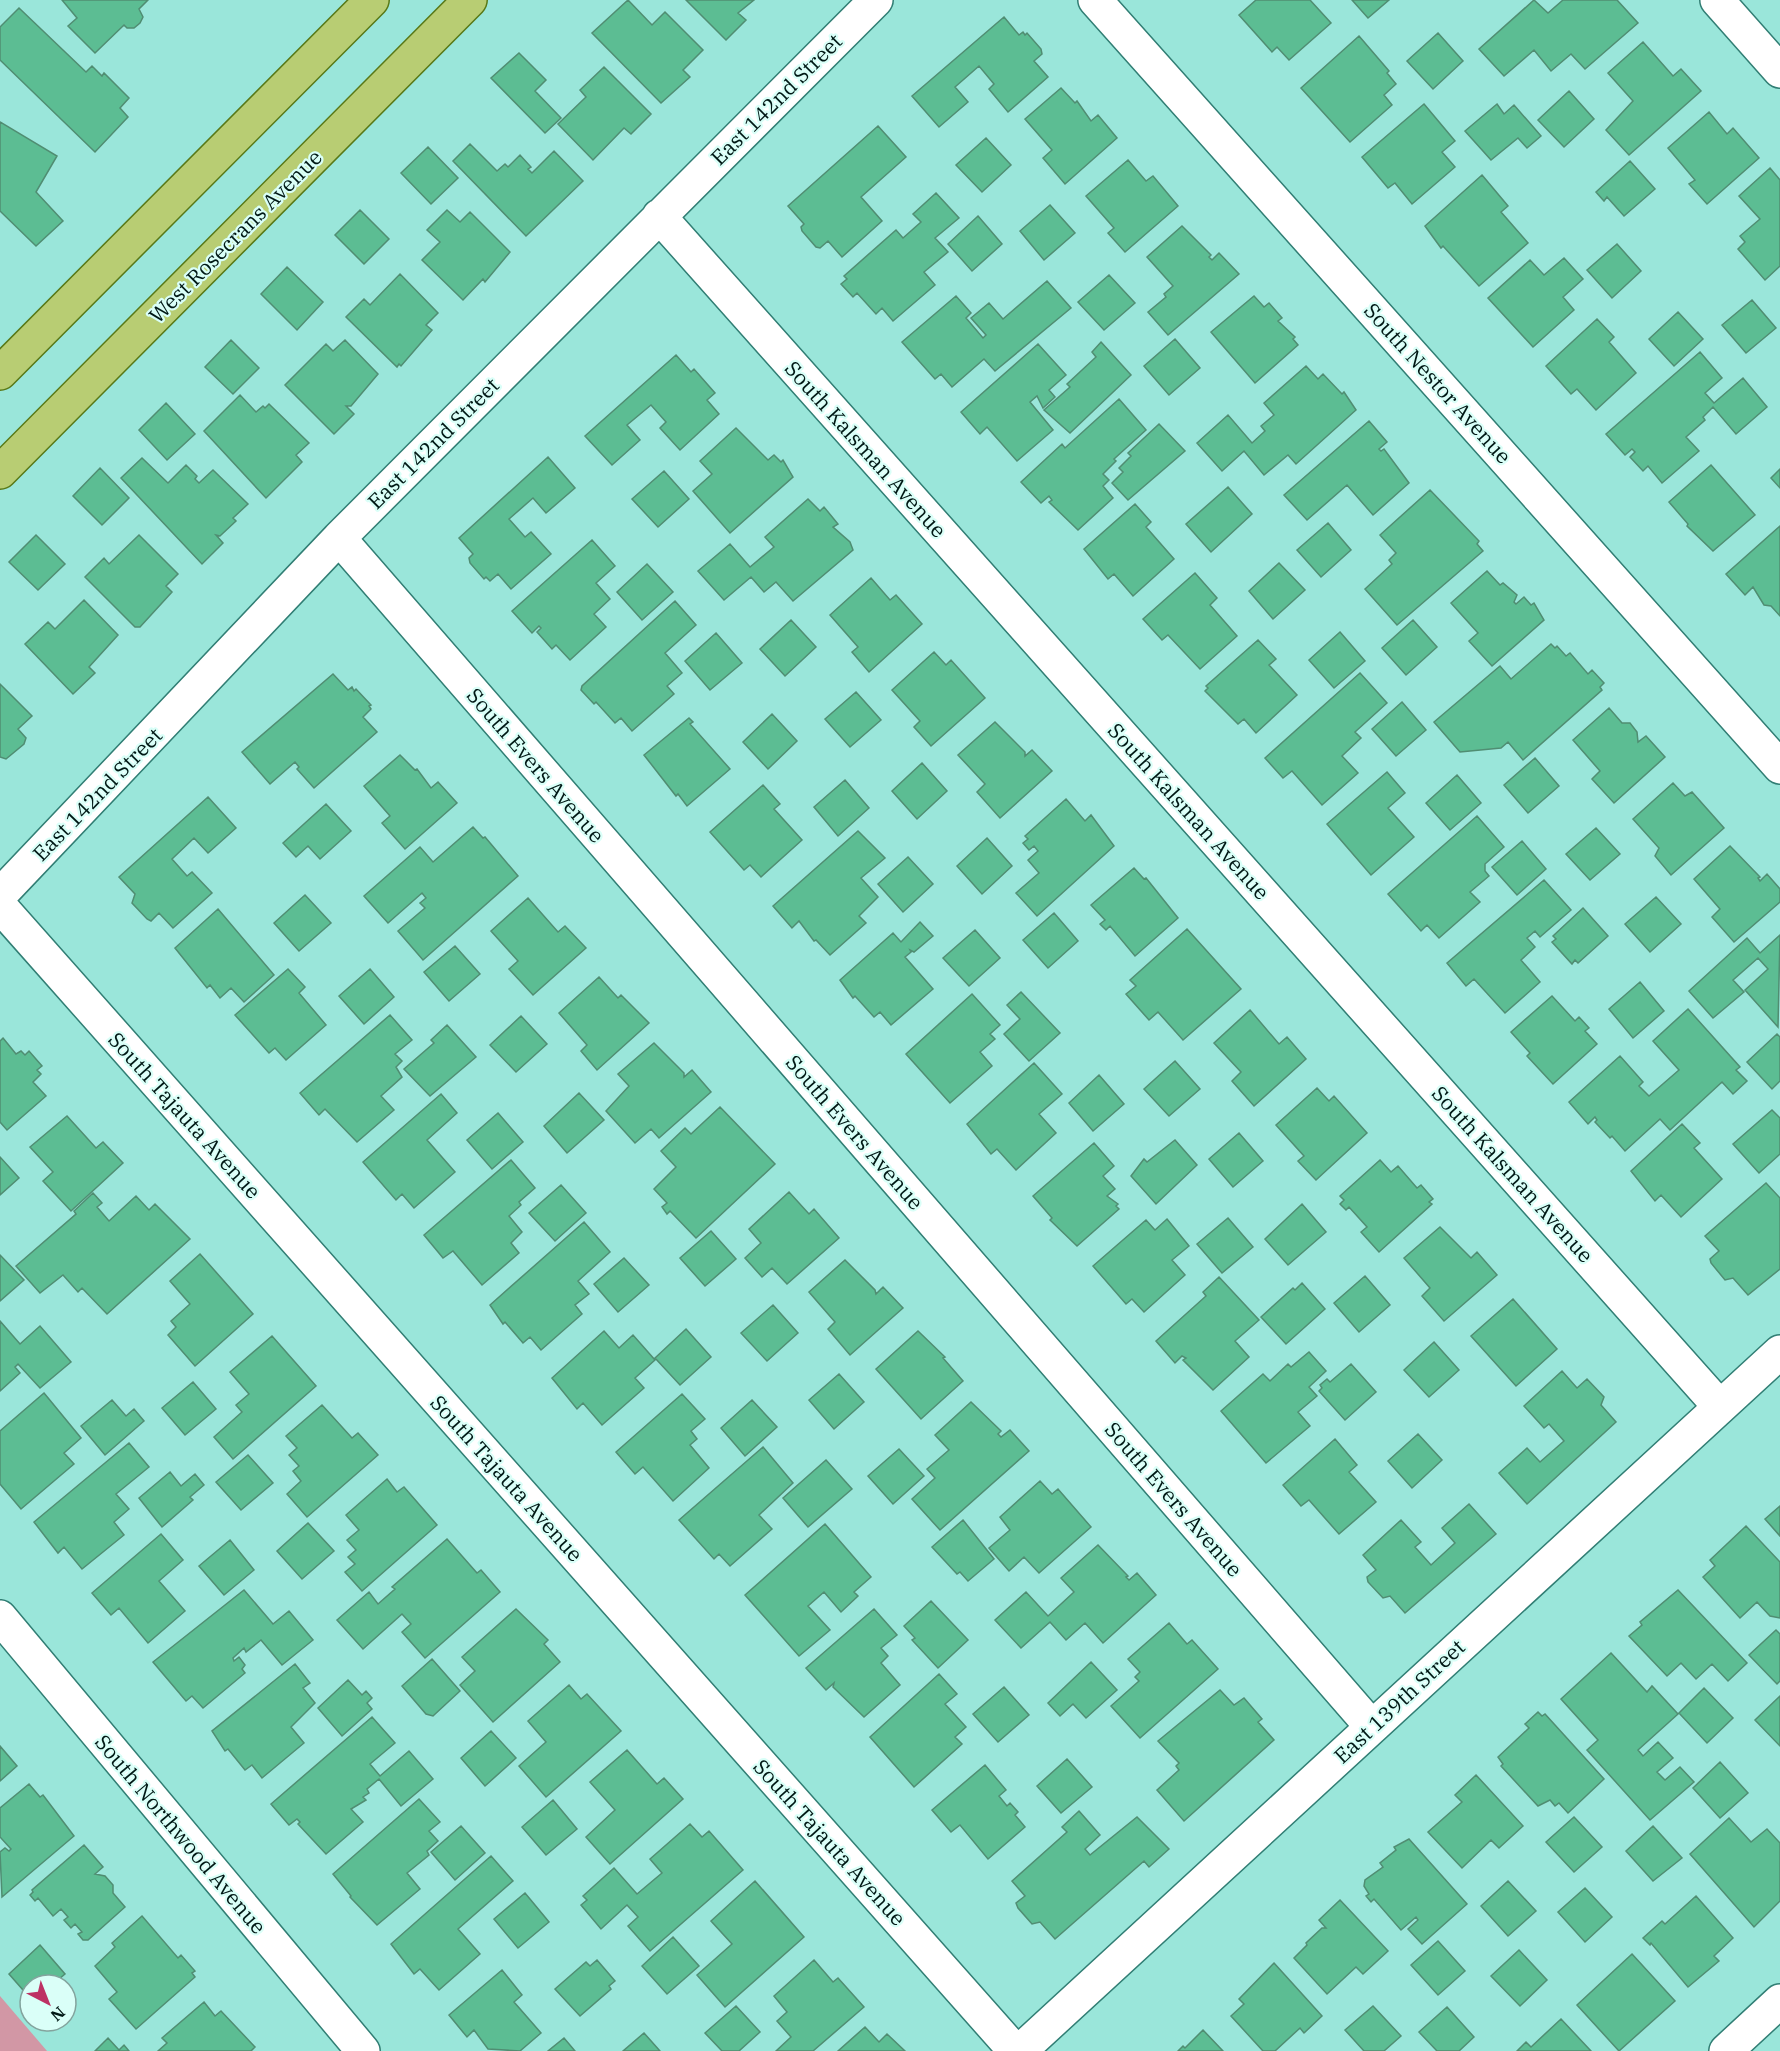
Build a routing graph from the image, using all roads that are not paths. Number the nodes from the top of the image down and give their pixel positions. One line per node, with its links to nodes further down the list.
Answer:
1 (372, 0): 8 (main road)
2 (470, 0): 9 (main road, West Rosecrans Avenue)
3 (876, 0): 7 (street, East 142nd Street)
4 (1095, 0): 11 (street, South Nestor Avenue)
5 (1717, 0): 6 (street)
6 (1780, 71)
7 (659, 216): 10 (street, East 142nd Street); 15 (street, South Kalsman Avenue)
8 (0, 373)
9 (0, 472)
10 (339, 538): 12 (street, East 142nd Street); 17 (street, South Evers Avenue)
11 (1780, 767)
12 (0, 895)
13 (0, 906): 20 (street, South Tajauta Avenue)
14 (1780, 1352): 15 (street, East 139th Street)
15 (1720, 1407): 17 (street, East 139th Street)
16 (0, 1617): 19 (street, South Northwood Avenue)
17 (1371, 1726): 21 (street, East 139th Street)
18 (1780, 2001): 22 (street)
19 (363, 2051)
20 (1015, 2051)
21 (1020, 2051)
22 (1726, 2051)

